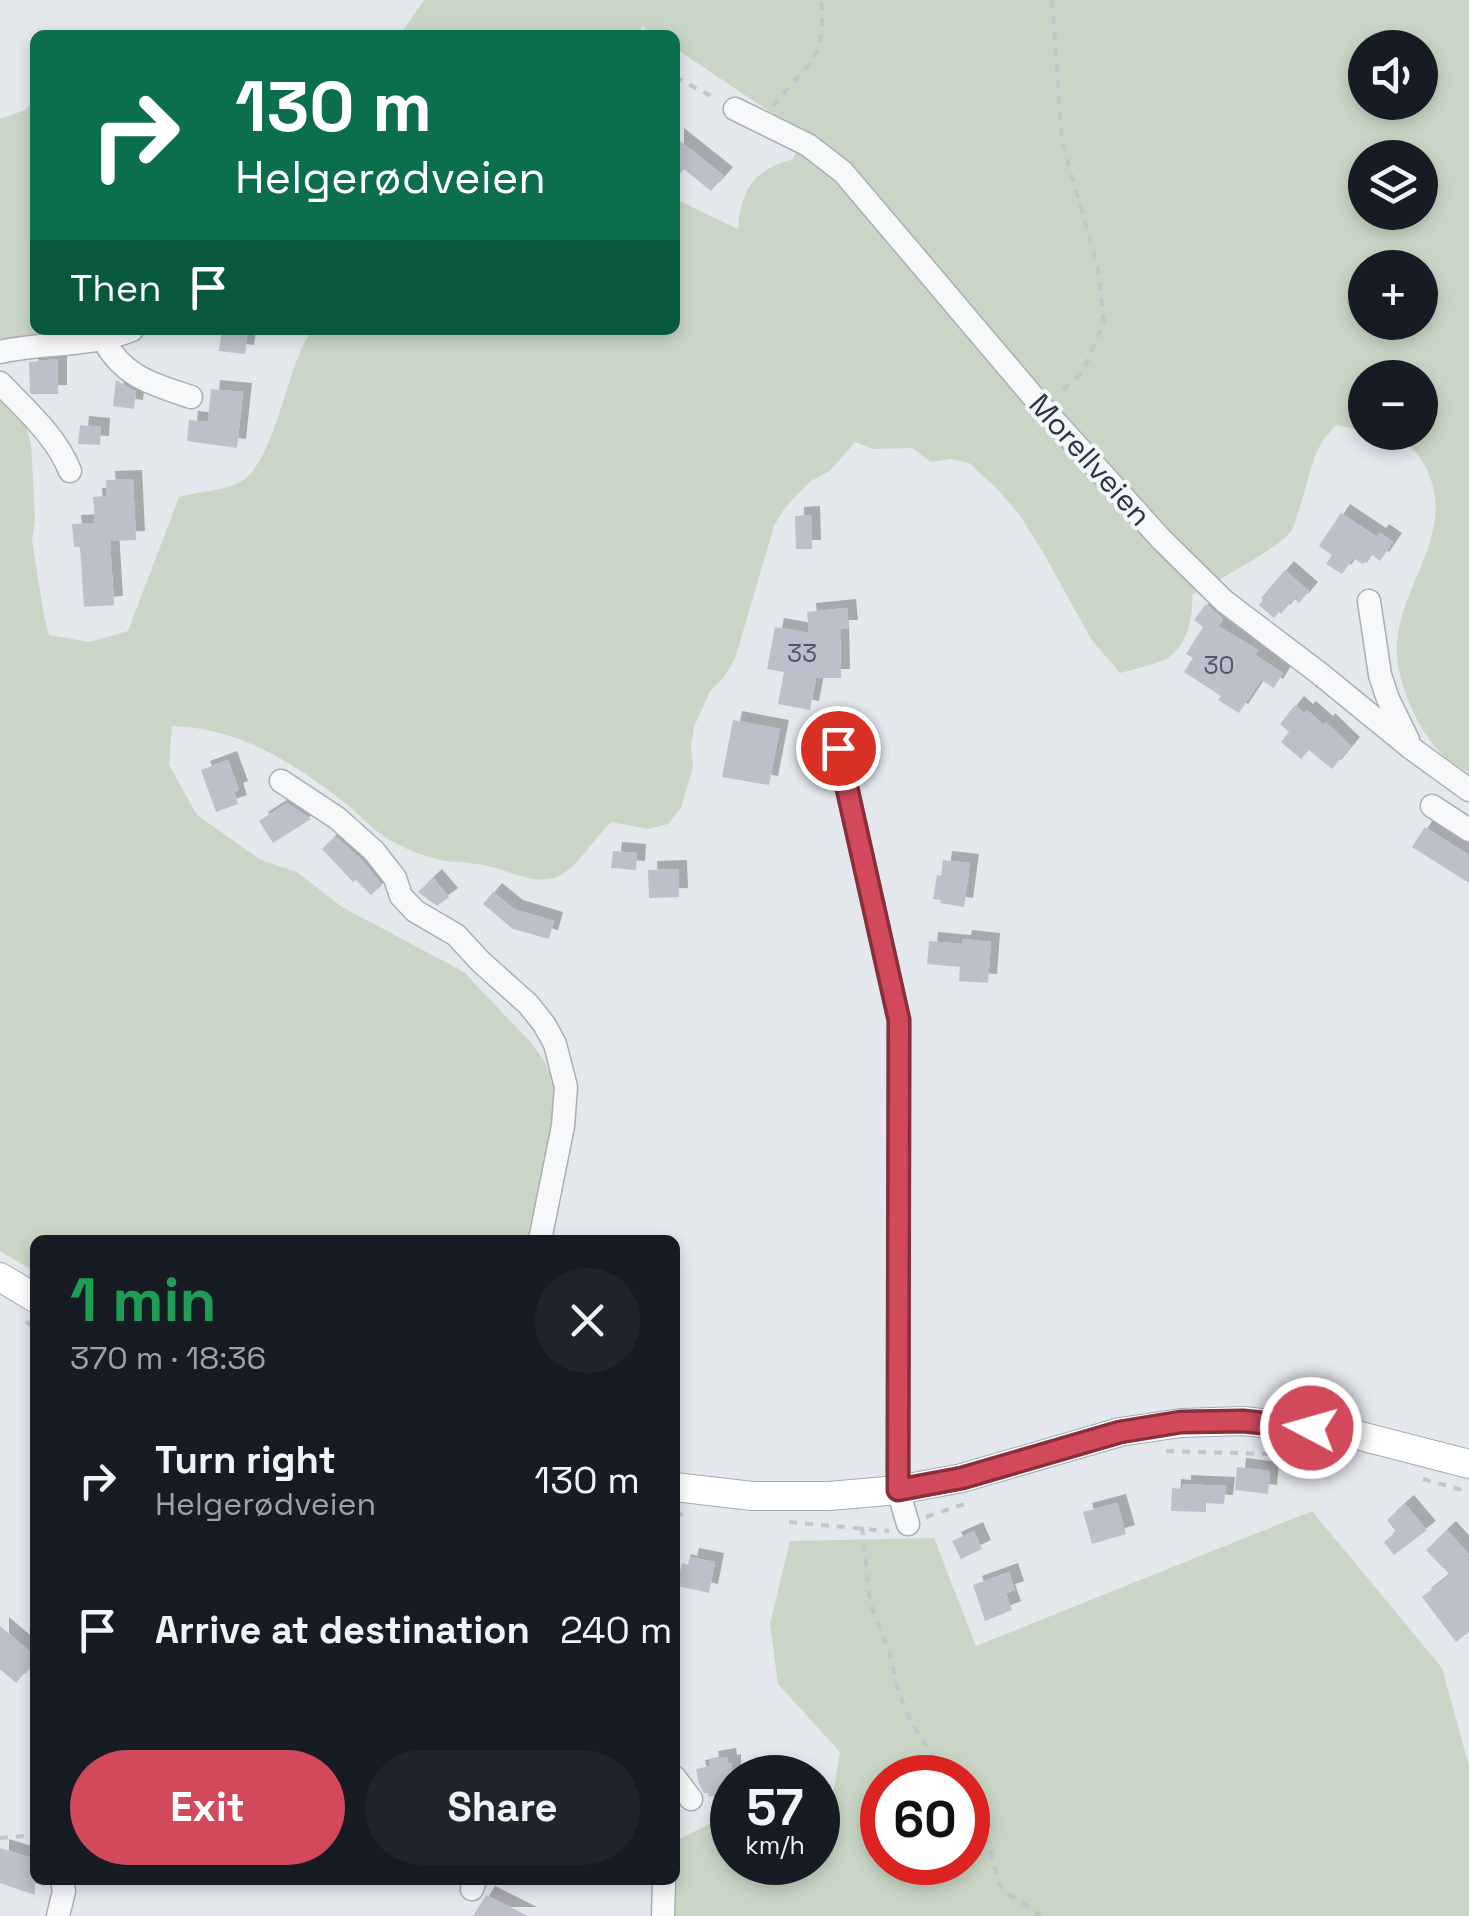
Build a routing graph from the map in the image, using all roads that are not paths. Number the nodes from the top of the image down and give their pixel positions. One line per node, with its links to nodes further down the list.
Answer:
1 (736, 110): 10 (street, Morellveien)
2 (118, 335): 3 (street)
3 (104, 340): 4 (street); 6 (street)
4 (0, 352)
5 (0, 383): 7 (street)
6 (191, 397)
7 (70, 471)
8 (1369, 601): 10 (street)
9 (838, 748): 20 (street)
10 (1411, 748): 12 (street, Morellveien)
11 (281, 781): 15 (street)
12 (1469, 790)
13 (1432, 806): 14 (street)
14 (1469, 830)
15 (541, 1235)
16 (0, 1278): 17 (main road)
17 (30, 1295)
18 (1469, 1464): 20 (main road)
19 (680, 1488): 20 (main road)
20 (898, 1490): 21 (street)
21 (908, 1524)
22 (680, 1785): 23 (street)
23 (691, 1799)
24 (63, 1885): 26 (street)
25 (664, 1885): 27 (street)
26 (58, 1916)
27 (663, 1916)

